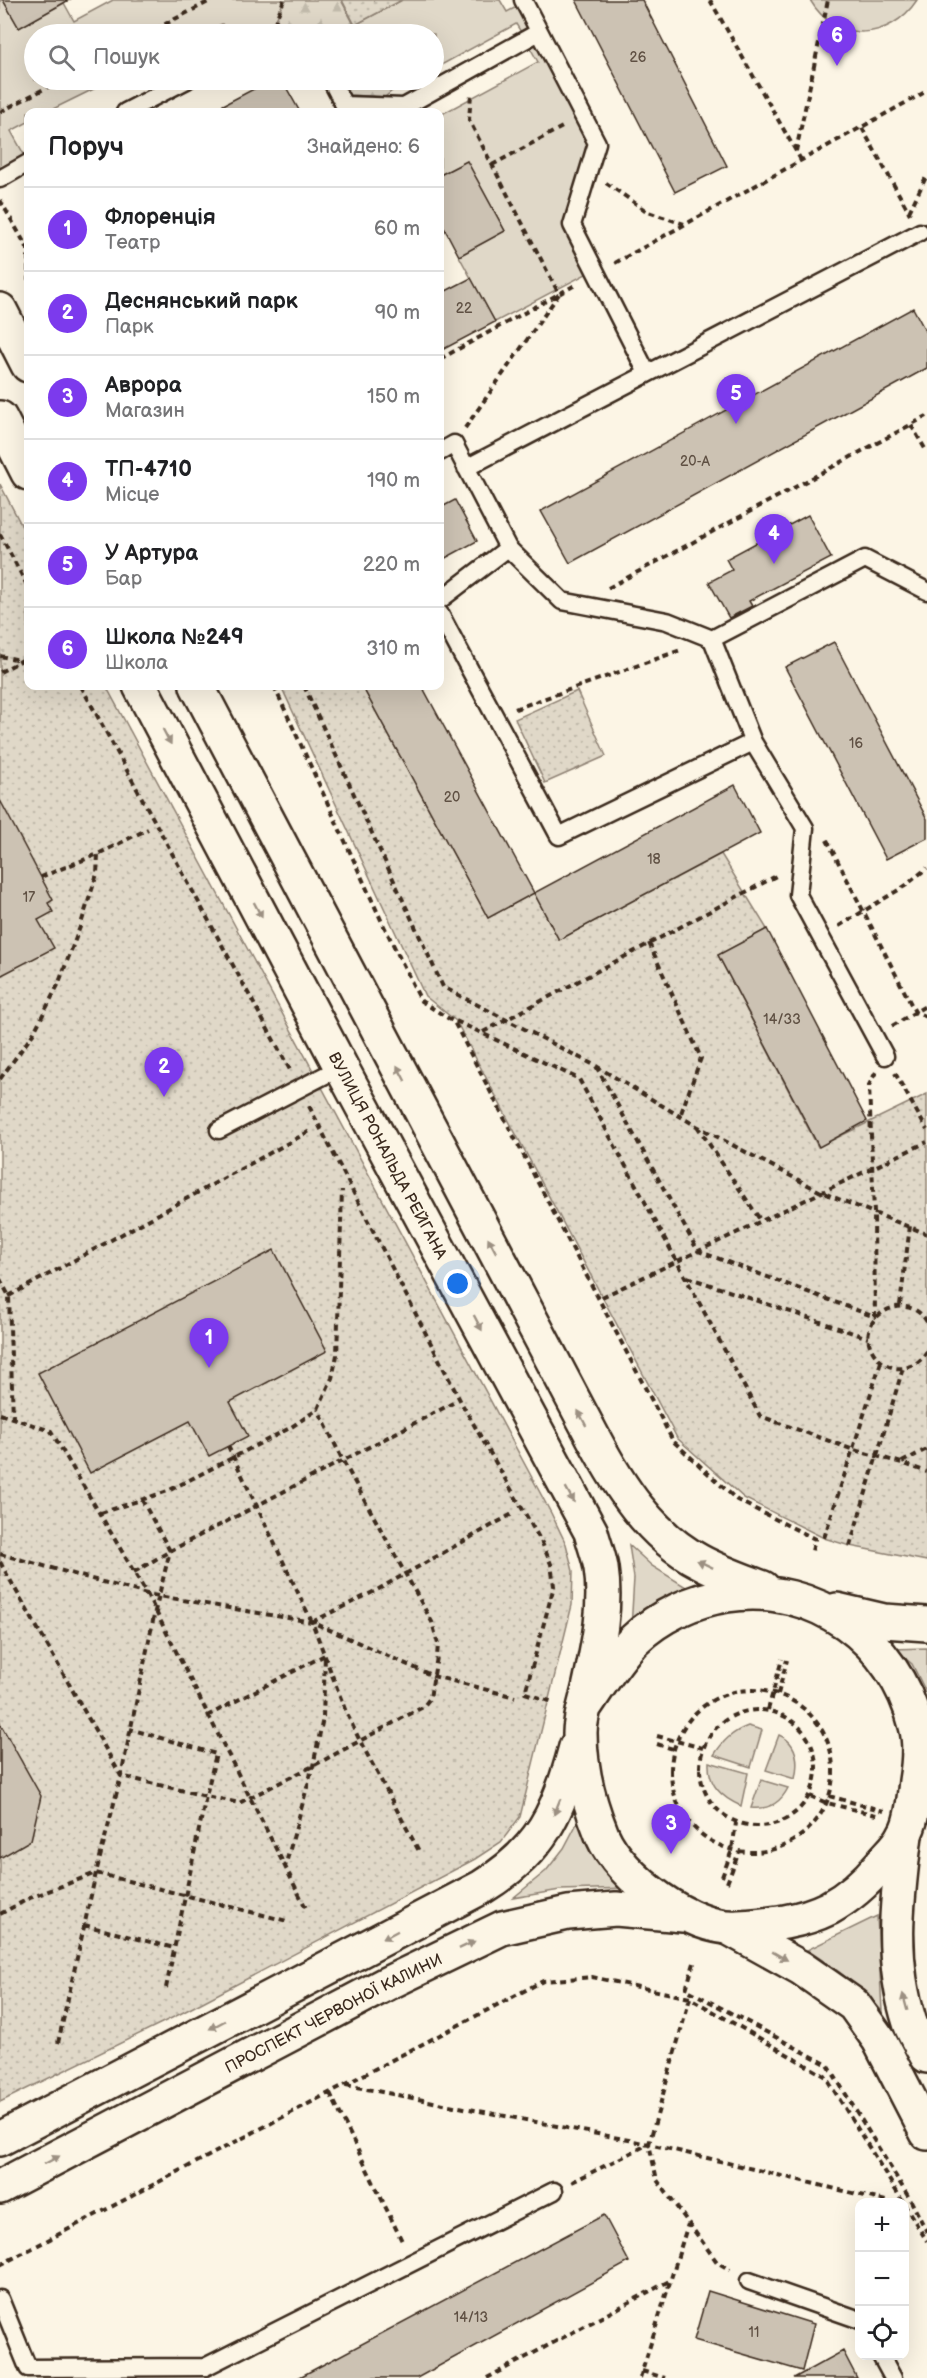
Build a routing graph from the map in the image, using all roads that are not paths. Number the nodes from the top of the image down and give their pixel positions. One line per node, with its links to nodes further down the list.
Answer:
1 (523, 0): 2 (lane)
2 (539, 32): 3 (lane); 15 (lane)
3 (444, 85)
4 (168, 90): 7 (lane)
5 (336, 90): 8 (lane)
6 (435, 90): 9 (lane)
7 (133, 108)
8 (345, 108)
9 (375, 108)
10 (24, 166): 11 (lane)
11 (0, 179)
12 (920, 232): 15 (lane)
13 (0, 310): 14 (main road)
14 (24, 356)
15 (647, 373): 19 (lane)
16 (0, 418): 18 (main road)
17 (447, 448): 19 (lane)
18 (24, 465)
19 (466, 468): 20 (lane)
20 (508, 548): 22 (lane); 24 (lane)
21 (927, 591): 24 (lane)
22 (444, 597)
23 (444, 621): 27 (lane)
24 (712, 639): 27 (lane)
25 (142, 690): 29 (main road, ВУЛИЦЯ РОНАЛЬДА РЕЙГАНА, one-way to 29)
26 (199, 690): 31 (main road, one-way to 26)
27 (753, 742): 28 (lane)
28 (885, 1056)
29 (341, 1067): 30 (lane); 34 (main road, ВУЛИЦЯ РОНАЛЬДА РЕЙГАНА, one-way to 34)
30 (219, 1131)
31 (779, 1594): 32 (main road); 34 (main road)
32 (815, 1604): 33 (main road); 35 (main road)
33 (927, 1624)
34 (583, 1718): 37 (main road); 41 (main road, one-way to 41)
35 (921, 1791): 36 (main road)
36 (891, 1821): 38 (main road); 39 (main road, one-way to 36)
37 (687, 1916): 38 (main road); 42 (main road, ПРОСПЕКТ ЧЕРВОНОЇ КАЛИНИ, one-way to 37)
38 (729, 1928): 40 (main road, one-way to 40)
39 (927, 2056)
40 (927, 2133)
41 (0, 2139)
42 (0, 2187)
43 (554, 2191): 48 (lane)
44 (749, 2281): 46 (lane)
45 (0, 2299): 48 (lane)
46 (855, 2317)
47 (884, 2360): 49 (lane)
48 (28, 2373)
49 (893, 2378)

